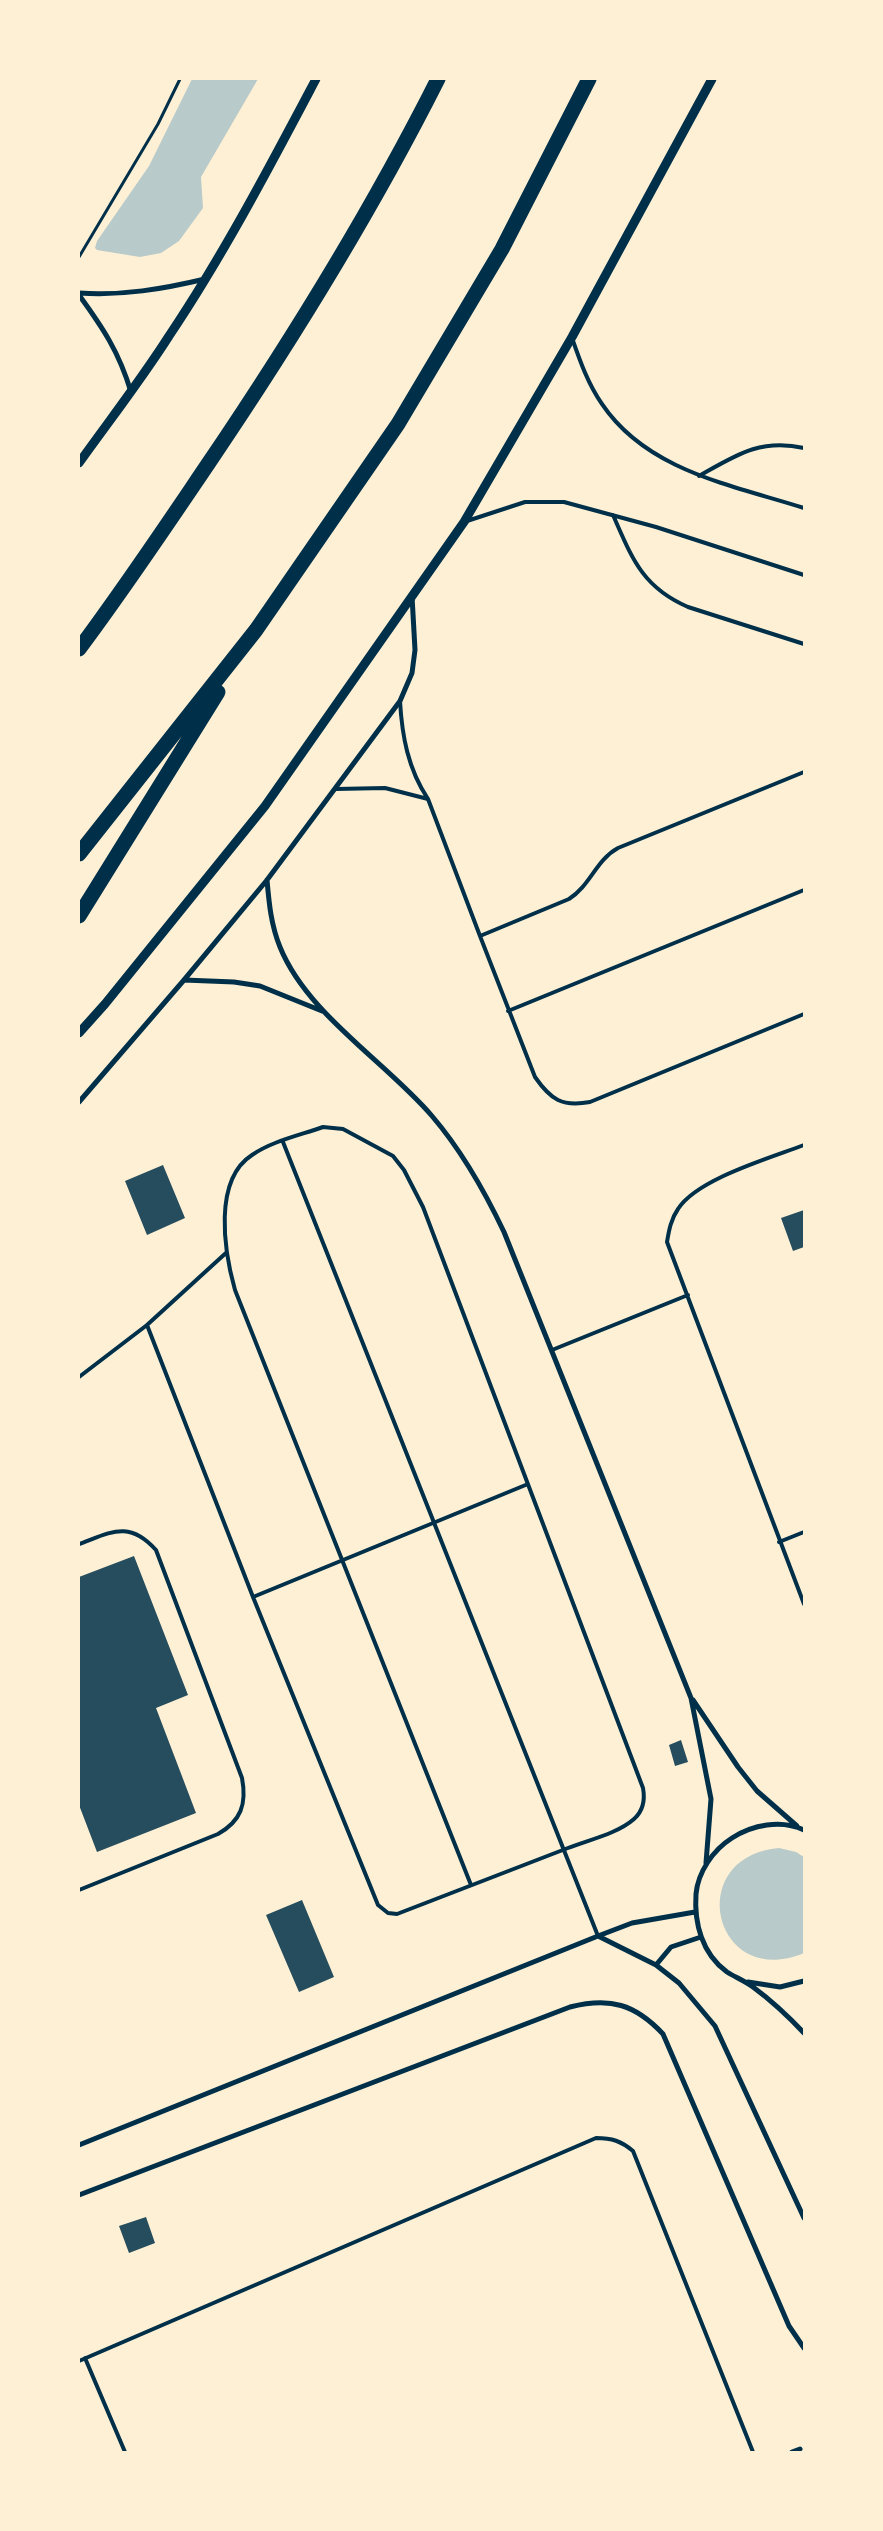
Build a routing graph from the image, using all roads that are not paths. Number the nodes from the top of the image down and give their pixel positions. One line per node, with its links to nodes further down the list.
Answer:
1 (316, 79): 7 (street)
2 (438, 79): 18 (highway)
3 (589, 79): 6 (highway)
4 (600, 79): 6 (highway)
5 (712, 79): 9 (street)
6 (574, 112): 20 (highway)
7 (205, 279): 8 (street); 10 (street)
8 (79, 294): 10 (street)
9 (572, 337): 13 (lane); 16 (street)
10 (131, 392): 12 (street)
11 (804, 448): 13 (lane)
12 (79, 463)
13 (699, 476): 14 (lane)
14 (804, 508)
15 (613, 515): 16 (lane); 17 (lane); 22 (lane)
16 (464, 522): 19 (street)
17 (804, 575)
18 (123, 590): 21 (highway); 23 (highway)
19 (412, 594): 24 (street); 37 (street)
20 (256, 630): 28 (highway); 31 (highway)
21 (79, 633)
22 (804, 644)
23 (79, 649)
24 (400, 701): 26 (street); 27 (lane)
25 (804, 772): 32 (lane)
26 (336, 789): 27 (lane); 29 (street)
27 (428, 799): 32 (lane)
28 (79, 854)
29 (267, 880): 33 (street); 34 (street)
30 (804, 890): 35 (lane)
31 (79, 916)
32 (480, 936): 35 (lane)
33 (184, 980): 34 (street); 38 (street)
34 (322, 1011): 44 (street)
35 (508, 1011): 36 (lane)
36 (804, 1014)
37 (79, 1033)
38 (79, 1102)
39 (283, 1142): 41 (lane); 46 (lane); 47 (lane)
40 (804, 1145): 42 (lane)
41 (227, 1252): 43 (lane); 51 (lane)
42 (688, 1295): 44 (lane); 49 (lane)
43 (147, 1325): 45 (lane); 52 (lane)
44 (552, 1350): 54 (street)
45 (79, 1377)
46 (528, 1484): 47 (lane); 57 (lane)
47 (434, 1522): 51 (lane); 57 (lane)
48 (804, 1532): 49 (lane)
49 (779, 1542): 53 (lane)
50 (79, 1544): 60 (lane)
51 (342, 1559): 52 (lane); 59 (lane)
52 (252, 1597): 59 (lane)
53 (804, 1604)
54 (692, 1698): 55 (street); 58 (street)
55 (798, 1827): 56 (street); 58 (street)
56 (804, 1830)
57 (565, 1849): 59 (lane); 62 (lane)
58 (706, 1863): 61 (street)
59 (470, 1886)
60 (79, 1890)
61 (695, 1912): 62 (street); 63 (street)
62 (598, 1936): 64 (street); 68 (street)
63 (700, 1937): 64 (street); 65 (street)
64 (656, 1965): 70 (street)
65 (745, 1981): 66 (street); 67 (street)
66 (804, 1981)
67 (804, 2033)
68 (79, 2145)
69 (79, 2195): 71 (street)
70 (804, 2218)
71 (804, 2348)
72 (85, 2358): 73 (lane); 75 (lane); 76 (lane)
73 (79, 2361)
74 (800, 2449): 77 (street)
75 (125, 2452)
76 (753, 2452)
77 (792, 2452)

